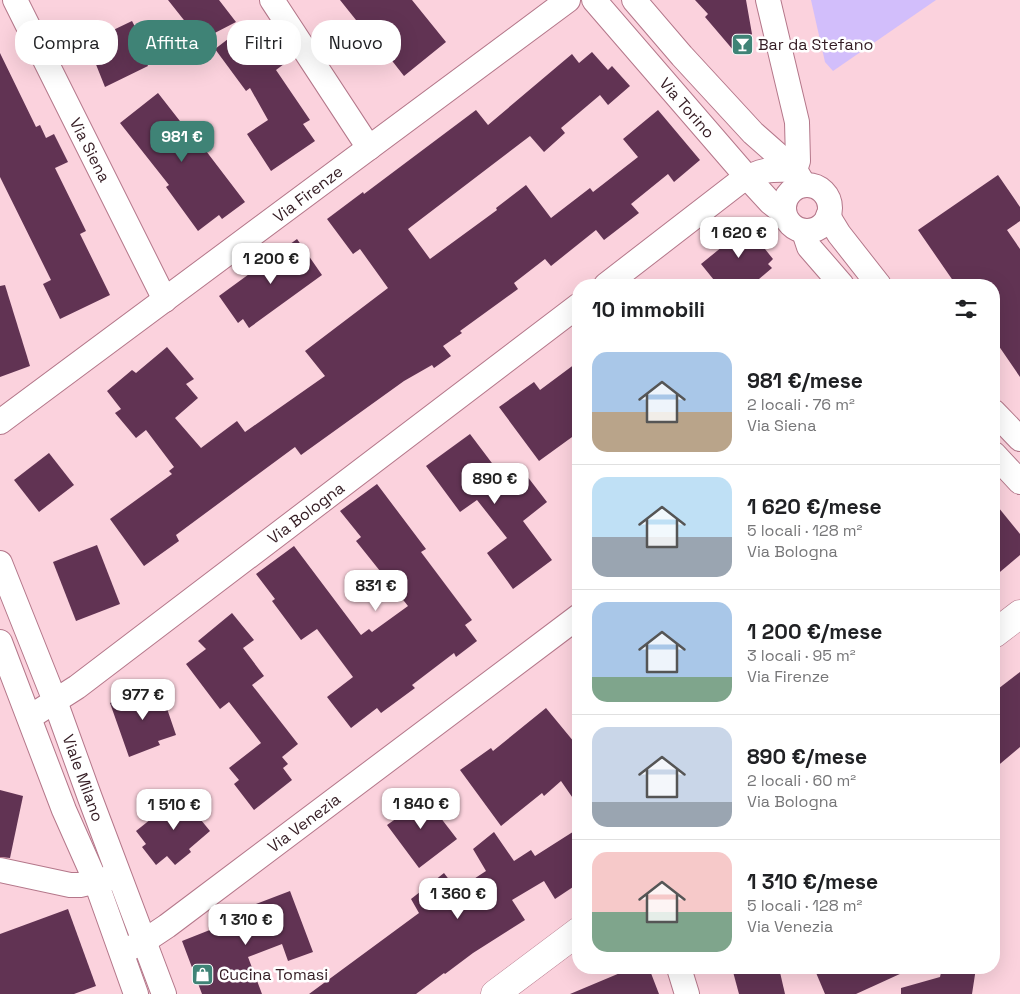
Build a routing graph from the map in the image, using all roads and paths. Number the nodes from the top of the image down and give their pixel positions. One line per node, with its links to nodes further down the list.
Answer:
1 (15, 0): 15 (street, Via Siena)
2 (272, 0): 7 (street)
3 (568, 0): 7 (street, Via Firenze)
4 (594, 0): 8 (street, Via Torino)
5 (634, 0): 9 (street, Via Torino)
6 (768, 0): 9 (street)
7 (369, 148): 15 (street, Via Firenze)
8 (747, 177): 9 (street); 9 (street, Via Torino); 12 (street)
9 (793, 190): 10 (street, Via Torino); 11 (street, Via Torino)
10 (828, 216): 11 (street); 14 (street, Via Torino)
11 (804, 232): 13 (street, Via Torino)
12 (614, 279)
13 (837, 279)
14 (874, 279)
15 (165, 300): 18 (street, Via Firenze)
16 (572, 311): 28 (street, Via Bologna)
17 (1000, 418): 19 (street)
18 (0, 422)
19 (1020, 438)
20 (1000, 460): 21 (street)
21 (1020, 482)
22 (0, 563): 23 (street, Viale Milano)
23 (9, 607): 28 (street, Viale Milano)
24 (1020, 614): 26 (main road)
25 (572, 621): 34 (street, Via Venezia)
26 (1000, 629)
27 (0, 642): 29 (street, Viale Milano)
28 (56, 701): 29 (street, Via Bologna); 31 (street, Viale Milano)
29 (30, 717): 32 (street, Viale Milano)
30 (0, 870): 32 (street)
31 (119, 875): 32 (street); 34 (street, Viale Milano)
32 (96, 882): 35 (street, Viale Milano)
33 (572, 936): 39 (main road)
34 (143, 942): 35 (street, Via Venezia); 38 (street, Viale Milano)
35 (122, 952): 37 (street, Viale Milano)
36 (681, 974): 40 (street)
37 (136, 994)
38 (164, 994)
39 (495, 994)
40 (687, 994)

